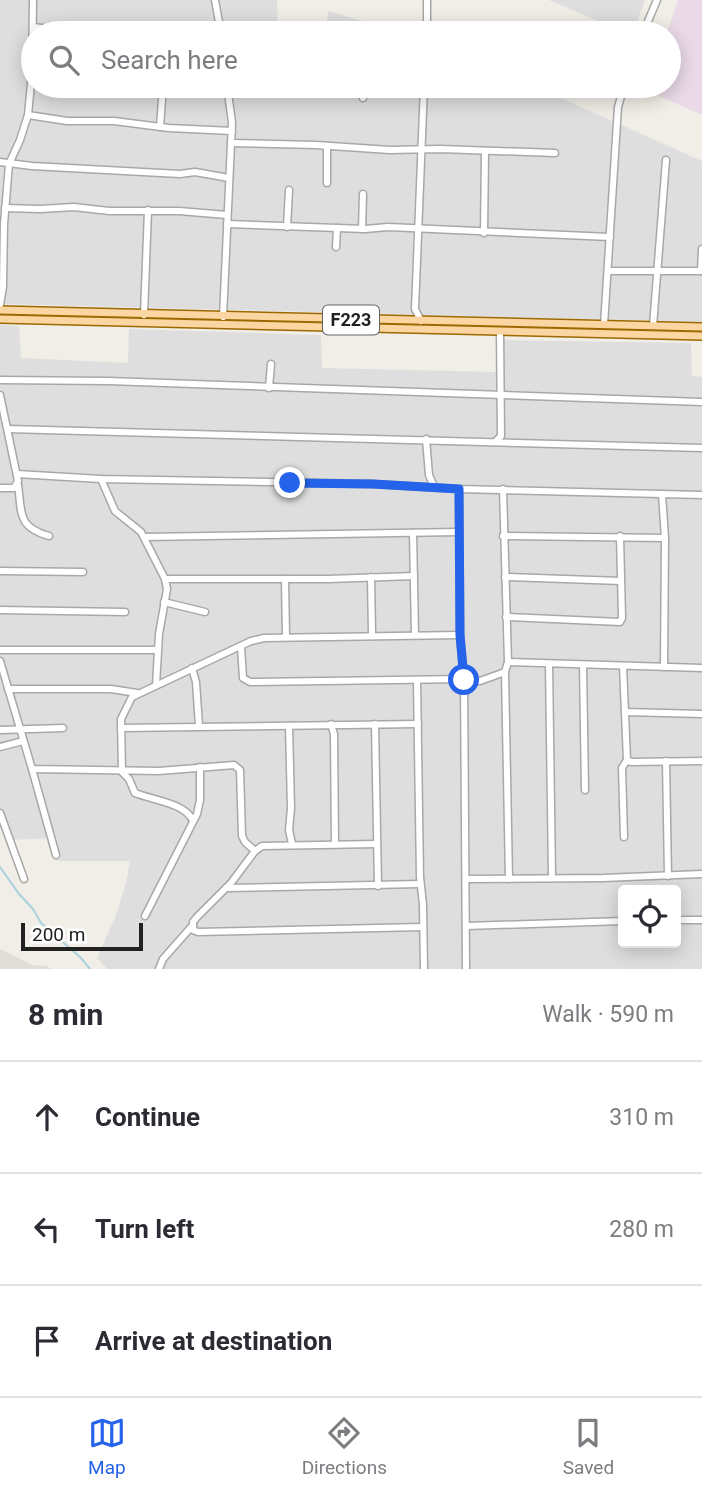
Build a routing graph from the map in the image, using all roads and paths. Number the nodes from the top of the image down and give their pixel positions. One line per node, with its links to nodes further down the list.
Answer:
1 (33, 0): 5 (street)
2 (215, 0): 6 (street)
3 (427, 0): 7 (street)
4 (657, 0): 8 (street)
5 (33, 21)
6 (219, 21)
7 (427, 21)
8 (648, 21)
9 (30, 98): 14 (street)
10 (162, 98): 15 (street)
11 (228, 98): 16 (street)
12 (424, 98): 19 (street)
13 (621, 98): 38 (street)
14 (28, 115): 15 (street); 24 (street)
15 (160, 127): 16 (street)
16 (232, 131): 17 (street)
17 (231, 144): 18 (street); 25 (street)
18 (327, 147): 19 (street); 26 (street)
19 (422, 150): 20 (street); 36 (street)
20 (485, 152): 21 (street); 37 (street)
21 (555, 153)
22 (666, 160): 42 (street)
23 (0, 162): 24 (street)
24 (9, 164): 25 (street); 29 (street)
25 (229, 178): 31 (street)
26 (327, 183)
27 (289, 190): 33 (street)
28 (363, 194): 35 (street)
29 (5, 208): 30 (street); 44 (street)
30 (148, 210): 31 (street); 45 (street)
31 (227, 215): 32 (street)
32 (227, 224): 33 (street); 46 (street)
33 (286, 227): 34 (street)
34 (337, 228): 35 (street); 39 (street)
35 (362, 229): 36 (street)
36 (418, 229): 37 (street); 48 (street)
37 (484, 233): 38 (street)
38 (610, 237): 41 (street)
39 (336, 247)
40 (702, 249): 43 (street)
41 (608, 271): 42 (street); 50 (street)
42 (657, 271): 43 (street); 51 (street)
43 (701, 271)
44 (0, 307): 45 (main road, F223)
45 (144, 315): 46 (main road, F223)
46 (223, 317): 49 (main road, F223)
47 (0, 319): 49 (main road, F223)
48 (421, 321): 49 (main road, F223); 50 (main road, F223)
49 (363, 324): 53 (main road, F223)
50 (604, 325): 51 (main road, F223)
51 (653, 326): 52 (main road, F223)
52 (702, 327)
53 (500, 331): 54 (main road, F223); 58 (street)
54 (702, 336)
55 (271, 364): 57 (street)
56 (0, 380): 57 (street)
57 (270, 388): 58 (street)
58 (501, 395): 60 (street); 63 (street)
59 (0, 396): 61 (street)
60 (702, 402)
61 (8, 429): 62 (street); 65 (street)
62 (426, 439): 63 (street); 68 (street)
63 (499, 440): 64 (street)
64 (702, 448)
65 (17, 474): 66 (street); 67 (street)
66 (101, 479): 68 (street); 80 (street)
67 (18, 484): 69 (street); 77 (street)
68 (434, 487): 70 (street)
69 (0, 488)
70 (459, 489): 71 (street); 75 (street)
71 (503, 489): 72 (street); 78 (street)
72 (662, 494): 73 (street); 81 (street)
73 (702, 495): 74 (street)
74 (702, 503)
75 (459, 531): 76 (street); 97 (street)
76 (413, 533): 80 (street); 84 (street)
77 (49, 536)
78 (503, 536): 79 (street); 86 (street)
79 (620, 536): 81 (street); 89 (street)
80 (144, 537): 87 (street)
81 (665, 538): 107 (street)
82 (0, 571): 83 (street)
83 (83, 572)
84 (414, 576): 85 (street); 96 (street)
85 (371, 577): 88 (street); 95 (street)
86 (506, 577): 89 (street); 94 (street)
87 (165, 579): 88 (street); 90 (street)
88 (285, 579): 98 (street)
89 (621, 581): 94 (street)
90 (164, 602): 93 (street); 101 (street)
91 (0, 610): 92 (street)
92 (125, 612)
93 (205, 612)
94 (506, 617): 103 (street)
95 (372, 635): 96 (street); 98 (street)
96 (415, 635): 97 (street)
97 (460, 635): 111 (street)
98 (286, 637): 99 (street)
99 (240, 647): 108 (street); 112 (street)
100 (0, 650): 101 (street)
101 (157, 650): 113 (street)
102 (0, 660): 114 (street)
103 (508, 662): 104 (street); 110 (street)
104 (549, 664): 105 (street); 146 (street)
105 (583, 665): 106 (street); 135 (street)
106 (623, 666): 107 (street); 116 (street)
107 (664, 667): 109 (street)
108 (192, 668): 113 (street); 121 (street)
109 (702, 668)
110 (505, 672): 111 (street); 149 (street)
111 (464, 679): 112 (street); 148 (street)
112 (417, 681): 120 (street)
113 (156, 685): 115 (street)
114 (8, 689): 115 (street); 125 (street)
115 (139, 693): 124 (street)
116 (625, 712): 117 (street); 129 (street)
117 (702, 714)
118 (331, 724): 119 (street); 122 (street); 140 (street)
119 (376, 724): 120 (street); 141 (street)
120 (418, 724): 150 (street)
121 (199, 726): 122 (street); 124 (street)
122 (289, 726): 139 (street)
123 (63, 728): 125 (street)
124 (121, 728): 134 (street)
125 (20, 729): 126 (street); 127 (street)
126 (0, 730)
127 (23, 741): 128 (street); 133 (street)
128 (0, 747)
129 (627, 760): 130 (street); 138 (street)
130 (666, 761): 131 (street); 145 (street)
131 (702, 761)
132 (200, 767): 134 (street); 137 (street); 142 (street)
133 (32, 769): 134 (street); 143 (street)
134 (122, 772): 137 (street)
135 (585, 790)
136 (0, 813): 147 (street)
137 (193, 821): 153 (street)
138 (624, 837)
139 (292, 844): 140 (street); 142 (street)
140 (335, 844): 141 (street)
141 (377, 844): 151 (street)
142 (255, 851): 152 (street)
143 (56, 855)
144 (702, 874): 145 (street)
145 (668, 876): 146 (street)
146 (552, 878): 149 (street)
147 (24, 879)
148 (466, 879): 149 (street); 158 (street)
149 (509, 879)
150 (420, 884): 151 (street); 159 (street)
151 (378, 886): 152 (street)
152 (225, 888): 157 (street)
153 (145, 916)
154 (681, 920): 155 (street)
155 (702, 920)
156 (618, 921): 158 (street)
157 (193, 925): 159 (street); 160 (street)
158 (466, 926): 162 (street)
159 (422, 928): 161 (street)
160 (159, 969)
161 (424, 969)
162 (466, 969)

